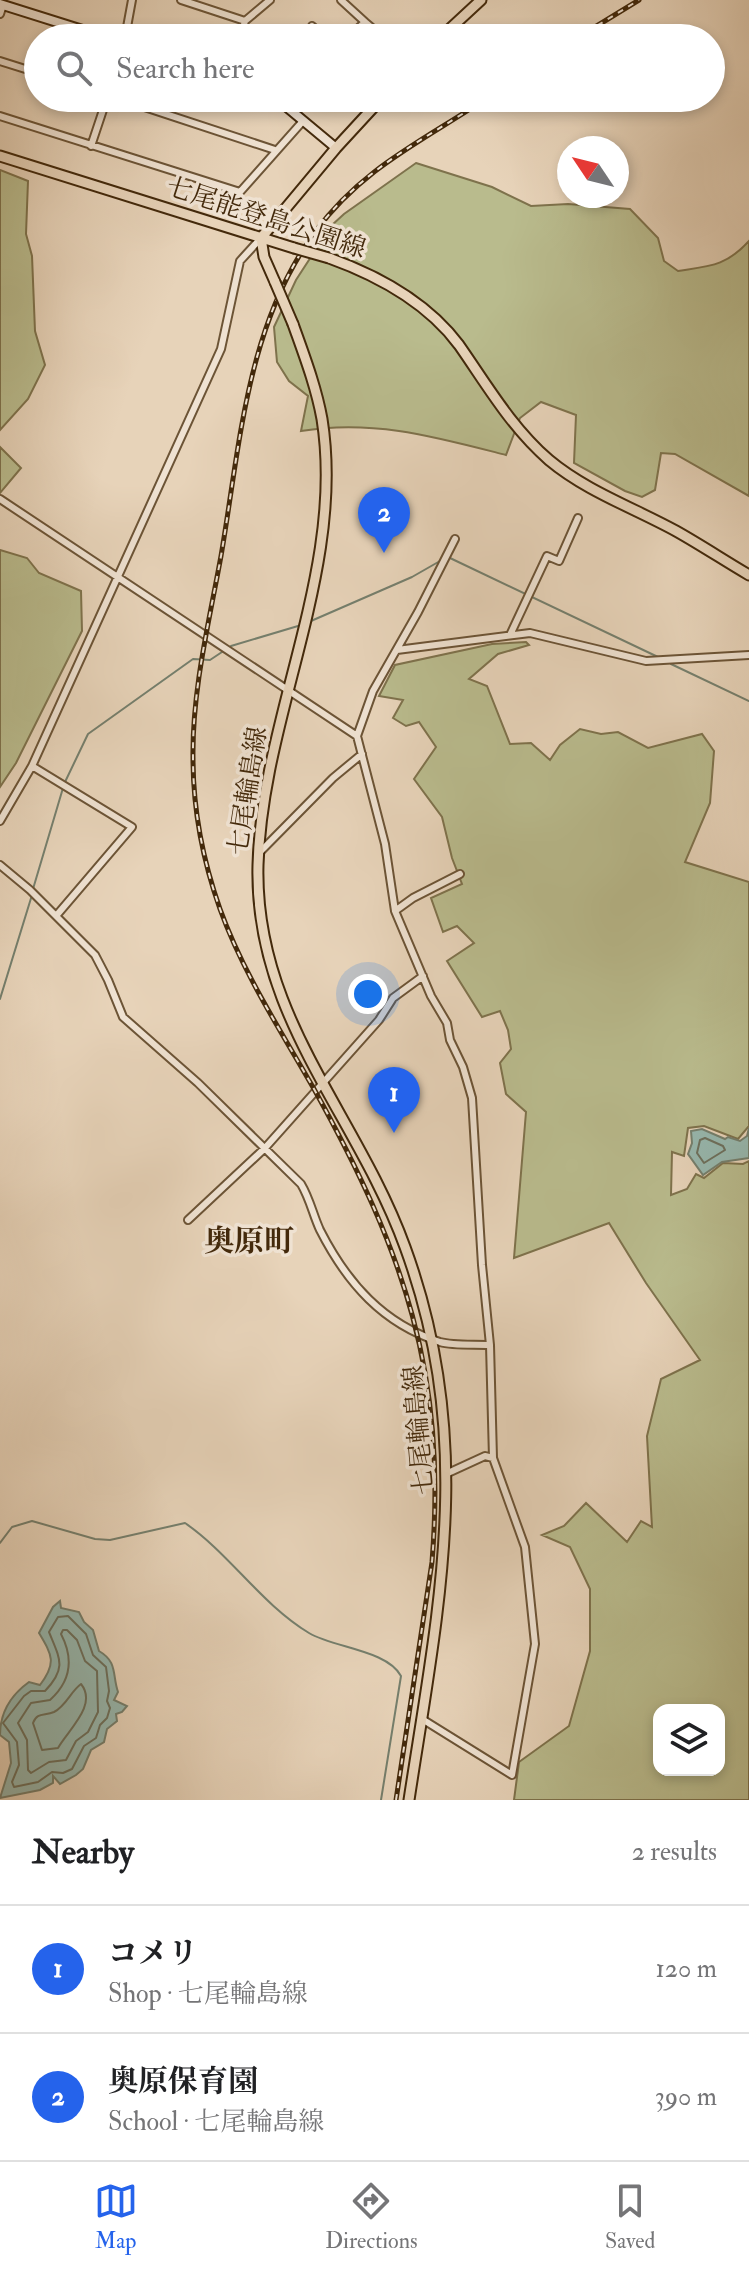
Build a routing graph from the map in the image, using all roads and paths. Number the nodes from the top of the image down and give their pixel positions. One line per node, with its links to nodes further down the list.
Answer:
1 (132, 0): 12 (street)
2 (181, 0): 7 (street)
3 (206, 0): 7 (street)
4 (270, 0): 9 (street)
5 (341, 0): 10 (street)
6 (481, 0): 15 (main road)
7 (198, 6): 9 (street)
8 (1, 8): 11 (street)
9 (245, 21): 13 (street)
10 (365, 22): 14 (street)
11 (58, 24)
12 (128, 24)
13 (244, 24)
14 (367, 24)
15 (455, 24)
16 (0, 61): 17 (street)
17 (24, 69)
18 (102, 112): 24 (street)
19 (160, 112): 26 (street)
20 (292, 112): 23 (street)
21 (369, 112): 25 (main road)
22 (0, 116): 24 (street)
23 (303, 121): 25 (street); 26 (street)
24 (91, 146): 26 (street)
25 (336, 148): 28 (main road)
26 (275, 150)
27 (0, 156): 28 (main road, 七尾能登島公園線)
28 (261, 238): 32 (main road, 七尾能登島公園線, bridge); 33 (street); 37 (main road, 七尾輪島線, bridge)
29 (0, 499): 33 (street)
30 (578, 518): 34 (street)
31 (455, 539): 35 (street)
32 (749, 575)
33 (119, 578): 37 (street); 40 (street)
34 (510, 635): 35 (street); 36 (street)
35 (397, 650): 38 (street)
36 (749, 655)
37 (289, 689): 38 (street); 42 (main road, 七尾輪島線)
38 (357, 736): 39 (street)
39 (362, 754): 42 (street); 45 (street)
40 (32, 766): 41 (street); 46 (street)
41 (0, 821)
42 (259, 853): 48 (main road, 七尾輪島線)
43 (0, 865): 46 (street)
44 (460, 874): 45 (street)
45 (395, 911): 47 (street)
46 (56, 916): 49 (street)
47 (423, 976): 48 (street); 52 (street)
48 (323, 1085): 49 (street); 51 (main road, 七尾輪島線)
49 (265, 1148): 50 (street); 51 (street)
50 (188, 1220)
51 (431, 1337): 52 (street); 54 (main road, 七尾輪島線)
52 (490, 1345): 53 (street)
53 (493, 1458): 54 (street); 55 (street)
54 (448, 1473): 55 (main road, 七尾輪島線)
55 (422, 1719): 56 (main road, 七尾輪島線)
56 (409, 1800)

